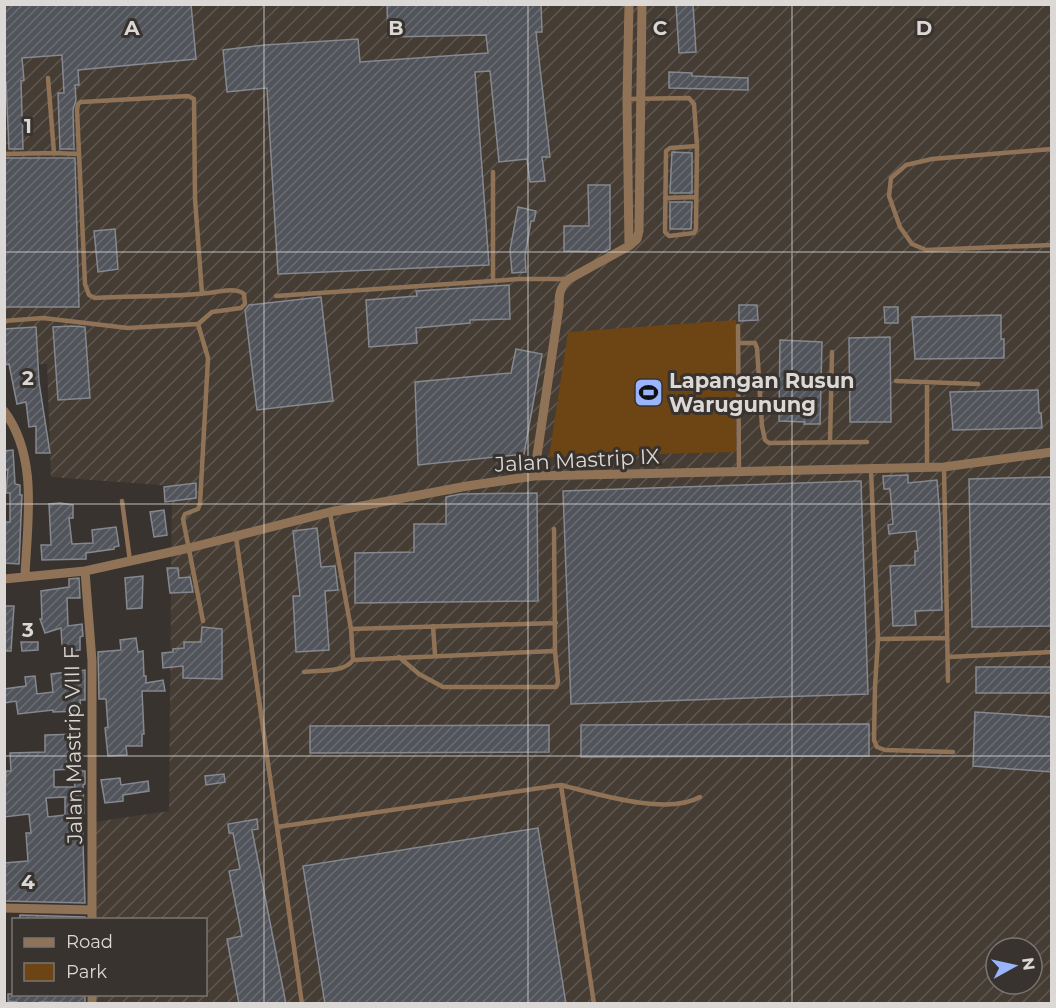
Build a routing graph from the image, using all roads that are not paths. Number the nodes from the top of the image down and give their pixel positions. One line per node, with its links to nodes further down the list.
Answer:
1 (629, 4): 4 (street)
2 (642, 4): 5 (street)
3 (48, 78): 8 (lane)
4 (627, 99): 5 (lane); 15 (street)
5 (641, 99): 6 (lane); 15 (street)
6 (697, 146): 12 (lane); 13 (lane)
7 (1052, 149): 14 (lane)
8 (54, 153): 9 (lane); 10 (lane)
9 (4, 154)
10 (78, 154): 18 (lane); 18 (lane)
11 (493, 172): 17 (lane)
12 (696, 197): 13 (lane); 13 (lane)
13 (665, 198)
14 (1052, 245)
15 (629, 246): 16 (street)
16 (569, 279): 17 (lane); 36 (street)
17 (493, 281): 19 (lane)
18 (202, 294): 21 (lane)
19 (276, 296)
20 (4, 321): 21 (lane)
21 (198, 324): 41 (lane)
22 (738, 326): 23 (lane)
23 (739, 344): 29 (lane); 35 (lane)
24 (832, 352): 29 (lane)
25 (896, 381): 26 (lane)
26 (927, 382): 27 (lane); 32 (lane)
27 (978, 384)
28 (4, 411): 44 (street)
29 (830, 442): 30 (lane)
30 (867, 442)
31 (1052, 452): 33 (street, Jalan Mastrip IX)
32 (927, 467): 33 (street, Jalan Mastrip IX); 34 (street, Jalan Mastrip IX)
33 (944, 467): 50 (lane)
34 (871, 469): 35 (street, Jalan Mastrip IX); 51 (lane)
35 (739, 472): 36 (street, Jalan Mastrip IX)
36 (534, 476): 38 (street, Jalan Mastrip IX)
37 (122, 501): 42 (lane)
38 (330, 512): 40 (street, Jalan Mastrip IX); 49 (lane)
39 (554, 529): 47 (lane)
40 (236, 536): 41 (street, Jalan Mastrip IX); 63 (lane)
41 (189, 548): 42 (street, Jalan Mastrip IX); 46 (lane)
42 (130, 561): 43 (street, Jalan Mastrip IX)
43 (85, 571): 44 (street, Jalan Mastrip IX); 65 (street, Jalan Mastrip VIII F)
44 (25, 576): 45 (street, Jalan Mastrip IX)
45 (4, 579)
46 (203, 621)
47 (556, 623): 48 (lane); 52 (lane)
48 (433, 626): 49 (lane); 54 (lane)
49 (351, 629): 57 (lane)
50 (947, 638): 51 (lane); 56 (lane)
51 (878, 639): 60 (lane)
52 (555, 651): 54 (lane); 55 (lane)
53 (1052, 652): 56 (lane)
54 (435, 655): 55 (lane)
55 (399, 657): 57 (lane)
56 (948, 657): 59 (lane)
57 (353, 660): 58 (lane)
58 (304, 672)
59 (948, 681)
60 (953, 752)
61 (561, 785): 62 (lane); 63 (lane); 67 (lane)
62 (700, 797)
63 (277, 827): 66 (lane)
64 (4, 908): 65 (street)
65 (92, 915)
66 (302, 1004)
67 (594, 1004)

